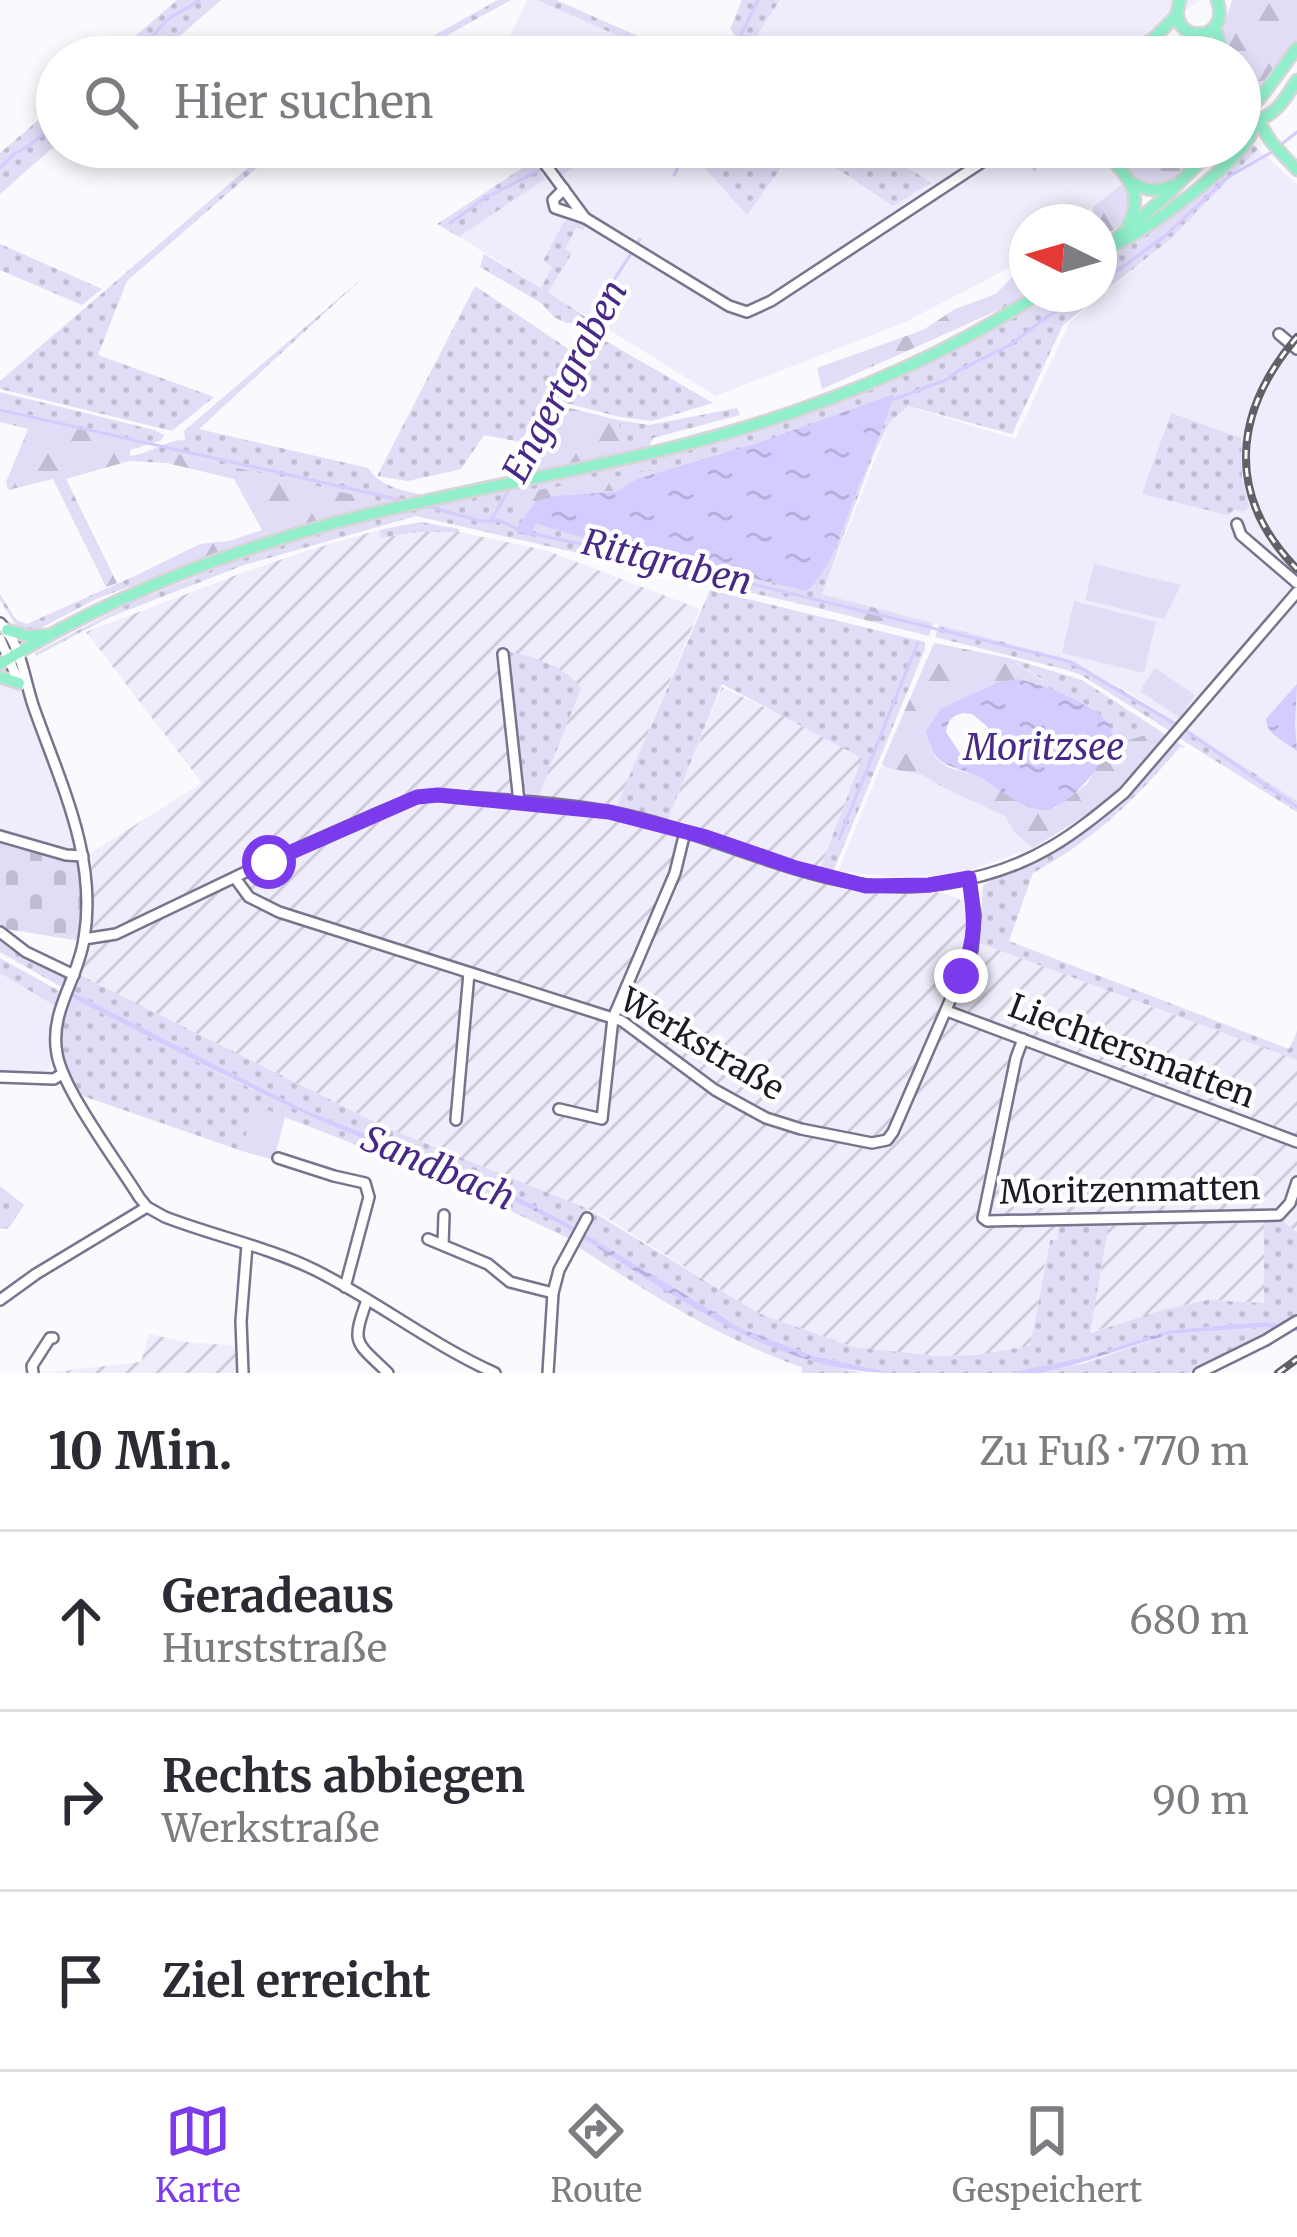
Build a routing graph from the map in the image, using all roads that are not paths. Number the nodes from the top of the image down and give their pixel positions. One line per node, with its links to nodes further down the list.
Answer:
1 (1180, 0): 3 (main road)
2 (1222, 3): 4 (main road)
3 (1177, 15): 5 (main road); 6 (main road)
4 (1215, 27): 5 (main road); 9 (main road)
5 (1192, 32): 7 (main road); 8 (main road)
6 (1156, 36)
7 (1167, 36)
8 (1196, 36)
9 (1216, 36)
10 (1297, 48): 12 (main road, bridge)
11 (1297, 80): 13 (main road)
12 (1261, 96)
13 (1275, 111): 14 (main road); 17 (main road)
14 (1261, 119)
15 (1261, 127): 17 (main road)
16 (1261, 143): 17 (main road)
17 (1276, 148): 23 (main road)
18 (548, 168): 26 (street)
19 (973, 168): 27 (street)
20 (1118, 168): 24 (main road)
21 (1195, 168): 25 (main road)
22 (1221, 168): 30 (main road)
23 (1297, 170)
24 (1128, 180): 25 (main road); 28 (main road)
25 (1179, 184): 28 (main road)
26 (564, 189): 27 (street); 27 (street)
27 (585, 218)
28 (1125, 231): 29 (main road)
29 (1117, 238)
30 (1117, 245)
31 (1009, 312): 37 (main road)
32 (1279, 334): 33 (street)
33 (1297, 349)
34 (1237, 524): 35 (street)
35 (1297, 588): 48 (street)
36 (2, 631): 37 (main road); 39 (street)
37 (50, 635): 39 (main road)
38 (503, 653): 43 (street)
39 (9, 659): 41 (street); 42 (street)
40 (0, 677): 41 (main road)
41 (19, 682): 42 (street)
42 (32, 702): 46 (street)
43 (519, 802): 44 (street); 47 (street)
44 (686, 832): 48 (street); 54 (street)
45 (0, 836): 46 (street)
46 (83, 856): 50 (street)
47 (235, 878): 50 (street); 51 (street, Werkstraße)
48 (969, 878): 53 (street, Werkstraße)
49 (0, 932): 52 (street)
50 (85, 939): 52 (street)
51 (469, 973): 54 (street, Werkstraße); 59 (street)
52 (72, 978): 56 (street)
53 (947, 1011): 54 (street, Werkstraße); 55 (street, Liechtersmatten)
54 (613, 1018): 58 (street)
55 (1023, 1039): 60 (street, Liechtersmatten); 62 (street, Moritzenmatten)
56 (62, 1074): 57 (street); 63 (street)
57 (0, 1077)
58 (559, 1109)
59 (456, 1120)
60 (1297, 1142)
61 (278, 1157): 69 (street)
62 (1297, 1181)
63 (147, 1207): 67 (street); 71 (street)
64 (443, 1216): 68 (street)
65 (587, 1218): 70 (street)
66 (428, 1240): 68 (street)
67 (247, 1245): 69 (street); 76 (street)
68 (443, 1245): 70 (street)
69 (345, 1287): 72 (street)
70 (553, 1293): 79 (street)
71 (0, 1300)
72 (367, 1300): 77 (street); 78 (street)
73 (1297, 1322): 80 (street)
74 (53, 1338): 75 (street)
75 (32, 1373)
76 (243, 1373)
77 (388, 1373)
78 (495, 1373)
79 (548, 1373)
80 (1199, 1373)

